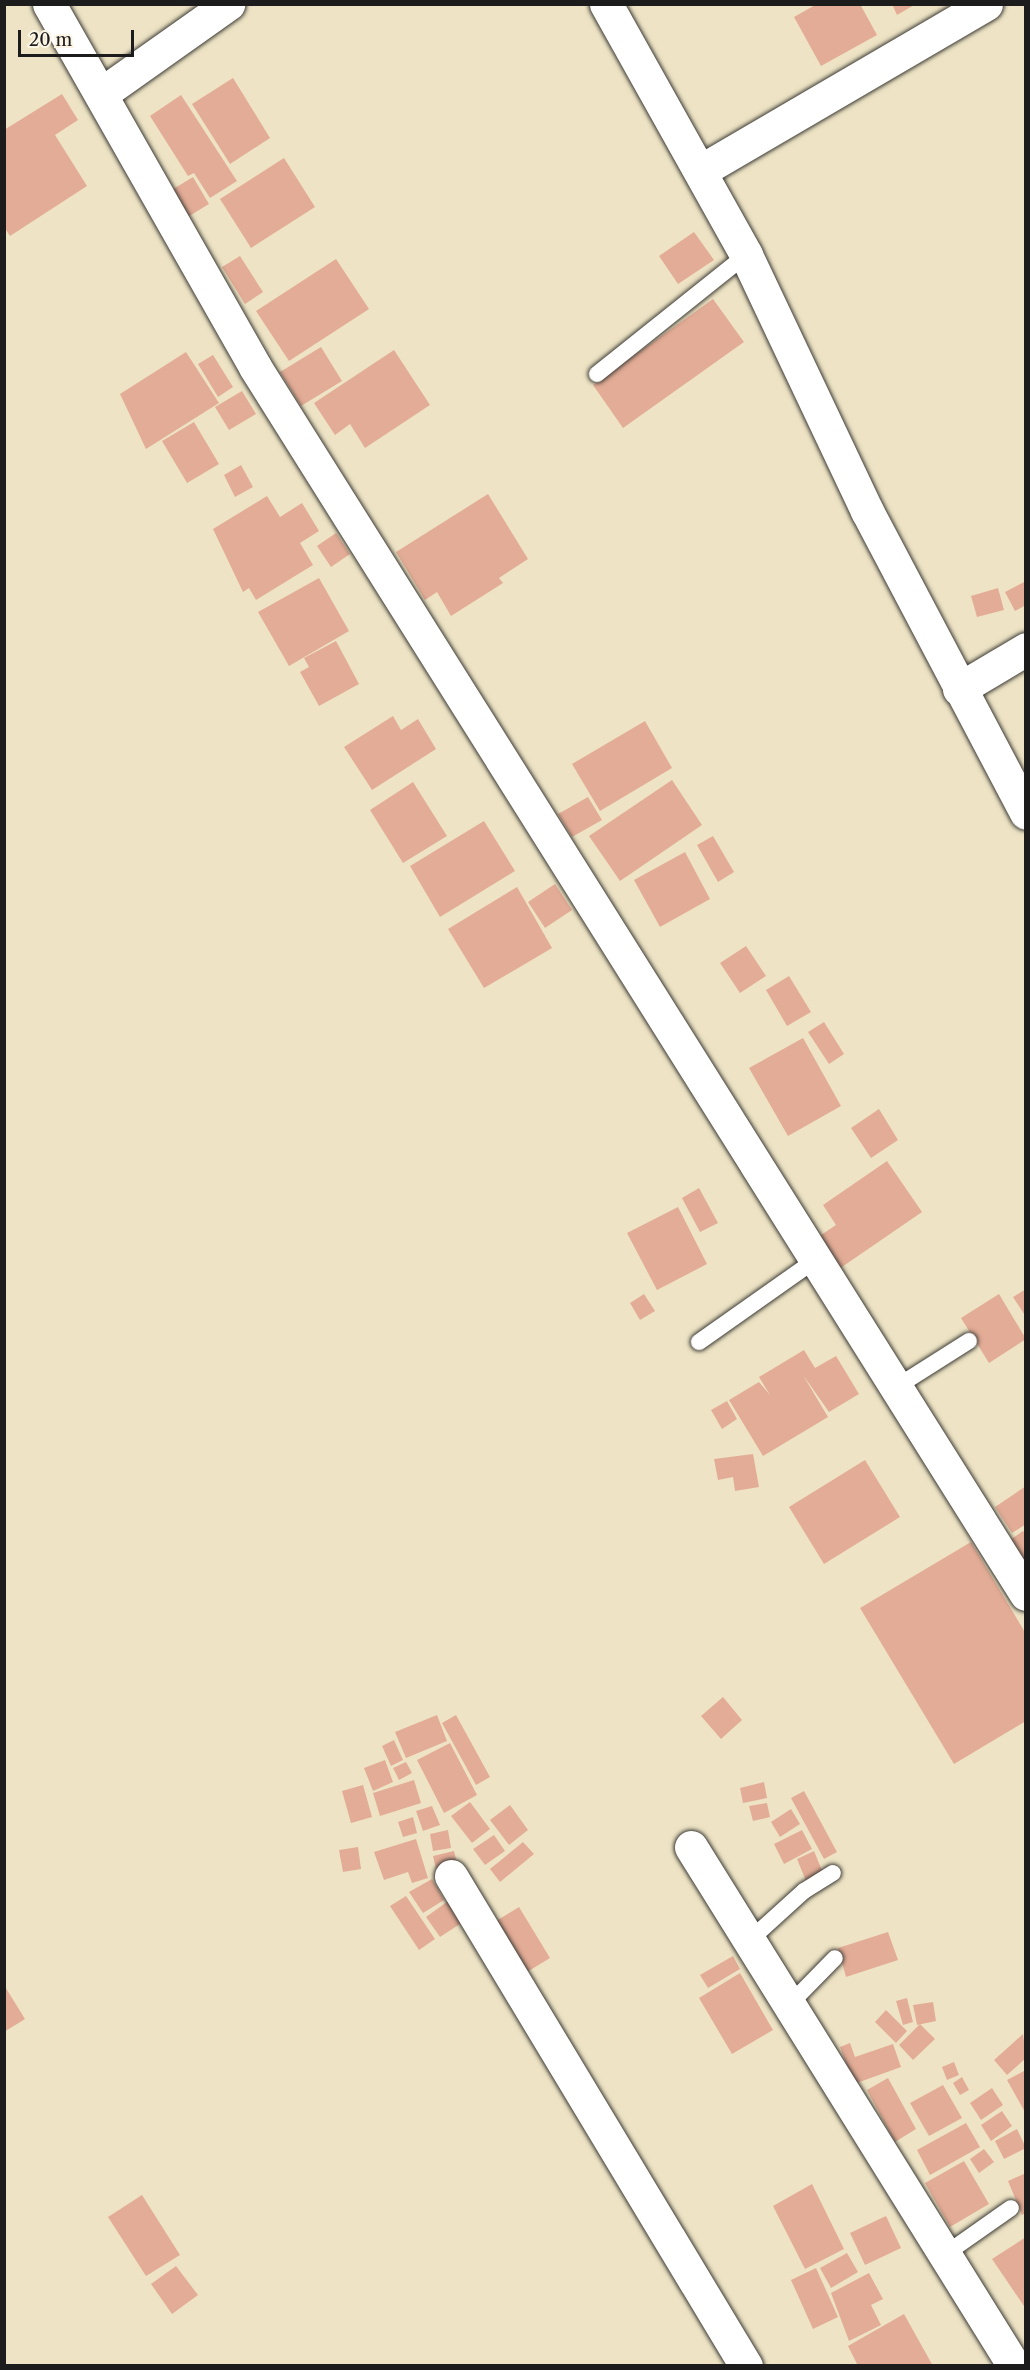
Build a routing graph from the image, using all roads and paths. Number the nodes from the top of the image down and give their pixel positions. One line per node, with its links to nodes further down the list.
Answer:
1 (49, 4): 5 (street)
2 (228, 4): 5 (street)
3 (606, 4): 6 (street)
4 (986, 4): 6 (street)
5 (101, 94): 12 (street)
6 (702, 170): 7 (street)
7 (746, 255): 8 (lane); 10 (street)
8 (597, 374)
9 (1026, 649): 10 (street)
10 (959, 689): 11 (street)
11 (1026, 813)
12 (814, 1261): 14 (lane); 15 (street)
13 (969, 1341): 15 (lane)
14 (699, 1342)
15 (898, 1386): 16 (street)
16 (1026, 1594)
17 (691, 1847): 20 (street)
18 (833, 1873): 20 (lane)
19 (451, 1876): 25 (street)
20 (752, 1939): 22 (street)
21 (835, 1958): 22 (lane)
22 (790, 2004): 24 (street)
23 (1011, 2208): 24 (lane)
24 (946, 2253): 26 (street)
25 (746, 2366)
26 (1014, 2366)

